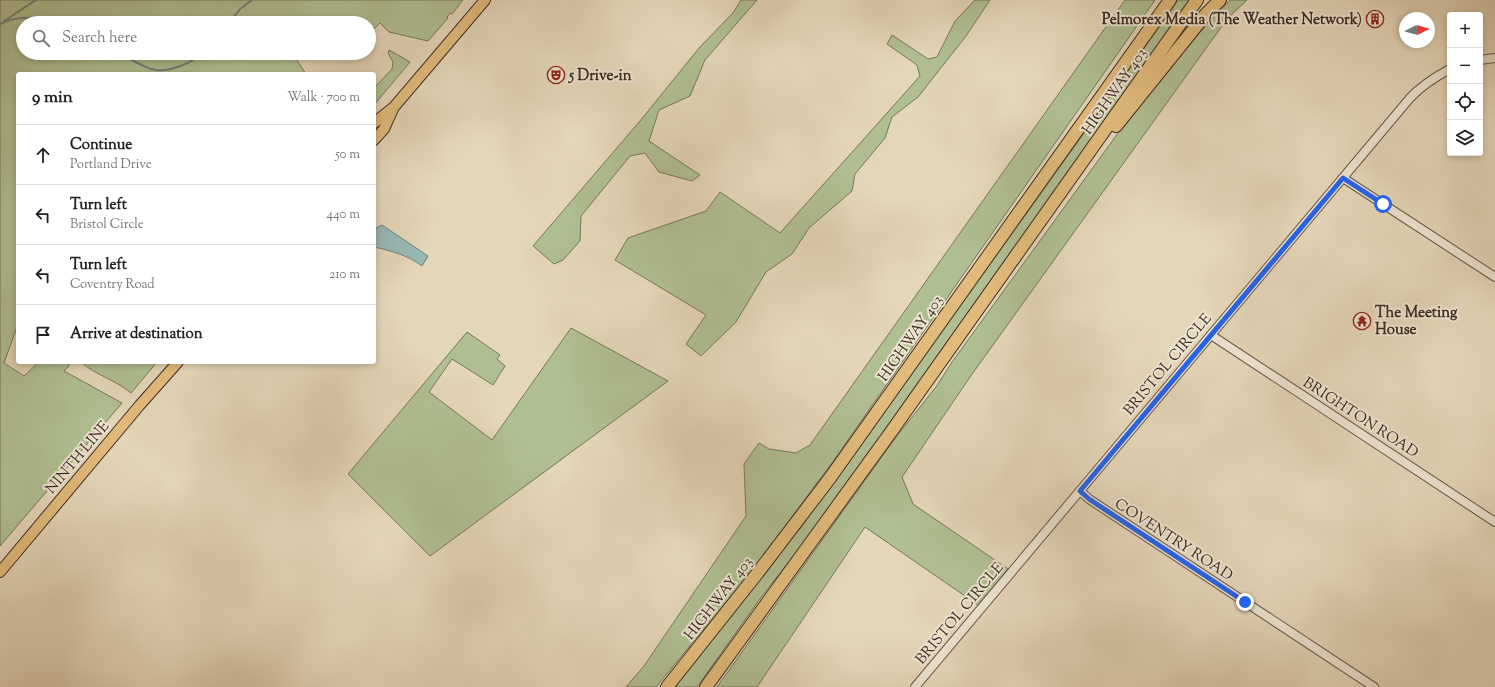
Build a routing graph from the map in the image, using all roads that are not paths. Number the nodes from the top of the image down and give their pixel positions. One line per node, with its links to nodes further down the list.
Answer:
1 (485, 0): 10 (main road)
2 (1161, 0): 6 (highway)
3 (1170, 0): 6 (highway, HIGHWAY 403)
4 (1197, 0): 13 (highway, HIGHWAY 403)
5 (1220, 0): 13 (highway)
6 (1135, 48): 21 (highway, HIGHWAY 403)
7 (1495, 58): 8 (street)
8 (1483, 60)
9 (1447, 71): 14 (street, BRISTOL CIRCLE)
10 (394, 107): 11 (main road); 12 (main road)
11 (376, 121)
12 (376, 138)
13 (1090, 152): 22 (highway, HIGHWAY 403)
14 (1343, 178): 15 (street); 16 (street, BRISTOL CIRCLE)
15 (1495, 277)
16 (1211, 335): 18 (street, BRISTOL CIRCLE); 19 (street, BRIGHTON ROAD)
17 (176, 364): 20 (main road, NINTH LINE)
18 (1080, 491): 23 (street, BRISTOL CIRCLE); 24 (street, COVENTRY ROAD)
19 (1495, 522)
20 (0, 572)
21 (667, 687)
22 (706, 687)
23 (915, 687)
24 (1374, 687)

